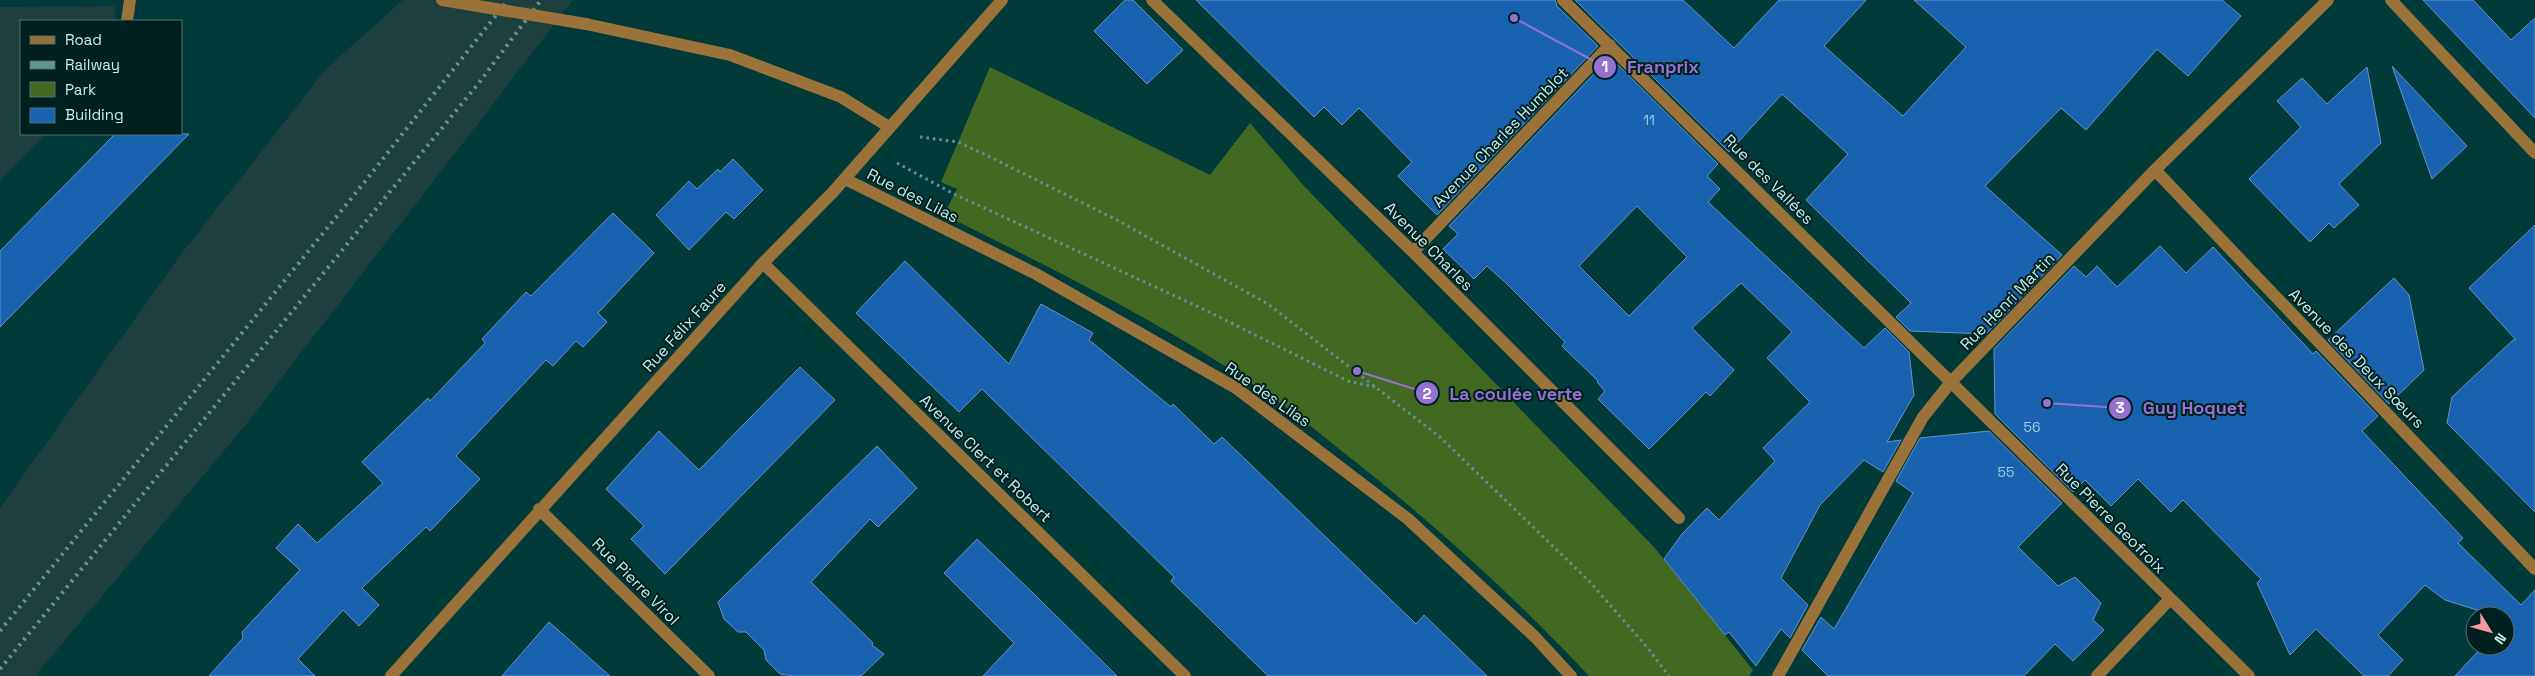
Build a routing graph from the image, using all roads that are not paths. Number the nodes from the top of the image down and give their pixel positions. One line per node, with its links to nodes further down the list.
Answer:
1 (130, 0): 8 (street)
2 (442, 0): 10 (street, bridge)
3 (1002, 0): 10 (street, Rue Félix Faure)
4 (1152, 0): 14 (street, Avenue Charles)
5 (1563, 0): 9 (street, Rue des Vallées)
6 (2328, 0): 12 (street, Rue Henri Martin)
7 (2391, 0): 11 (street)
8 (127, 20)
9 (1610, 45): 14 (street, Avenue Charles Humblot); 16 (street, Rue des Vallées)
10 (889, 127): 13 (street, Rue Félix Faure)
11 (2535, 153)
12 (2155, 170): 16 (street, Rue Henri Martin); 19 (street, Avenue des Deux Sœurs)
13 (845, 179): 15 (street, Rue Félix Faure); 24 (street, Rue des Lilas)
14 (1413, 252): 18 (street, Avenue Charles)
15 (763, 263): 17 (street, Rue Félix Faure); 23 (street, Avenue Clert et Robert)
16 (1951, 382): 20 (street, Rue Pierre Geofroix); 25 (street, Rue Henri Martin)
17 (539, 509): 21 (street, Rue Félix Faure); 22 (street, Rue Pierre Virol)
18 (1680, 518)
19 (2535, 569)
20 (2170, 599): 26 (street); 27 (street, Rue Pierre Geofroix)
21 (391, 676)
22 (709, 676)
23 (1185, 676)
24 (1571, 676)
25 (1778, 676)
26 (2096, 676)
27 (2249, 676)

